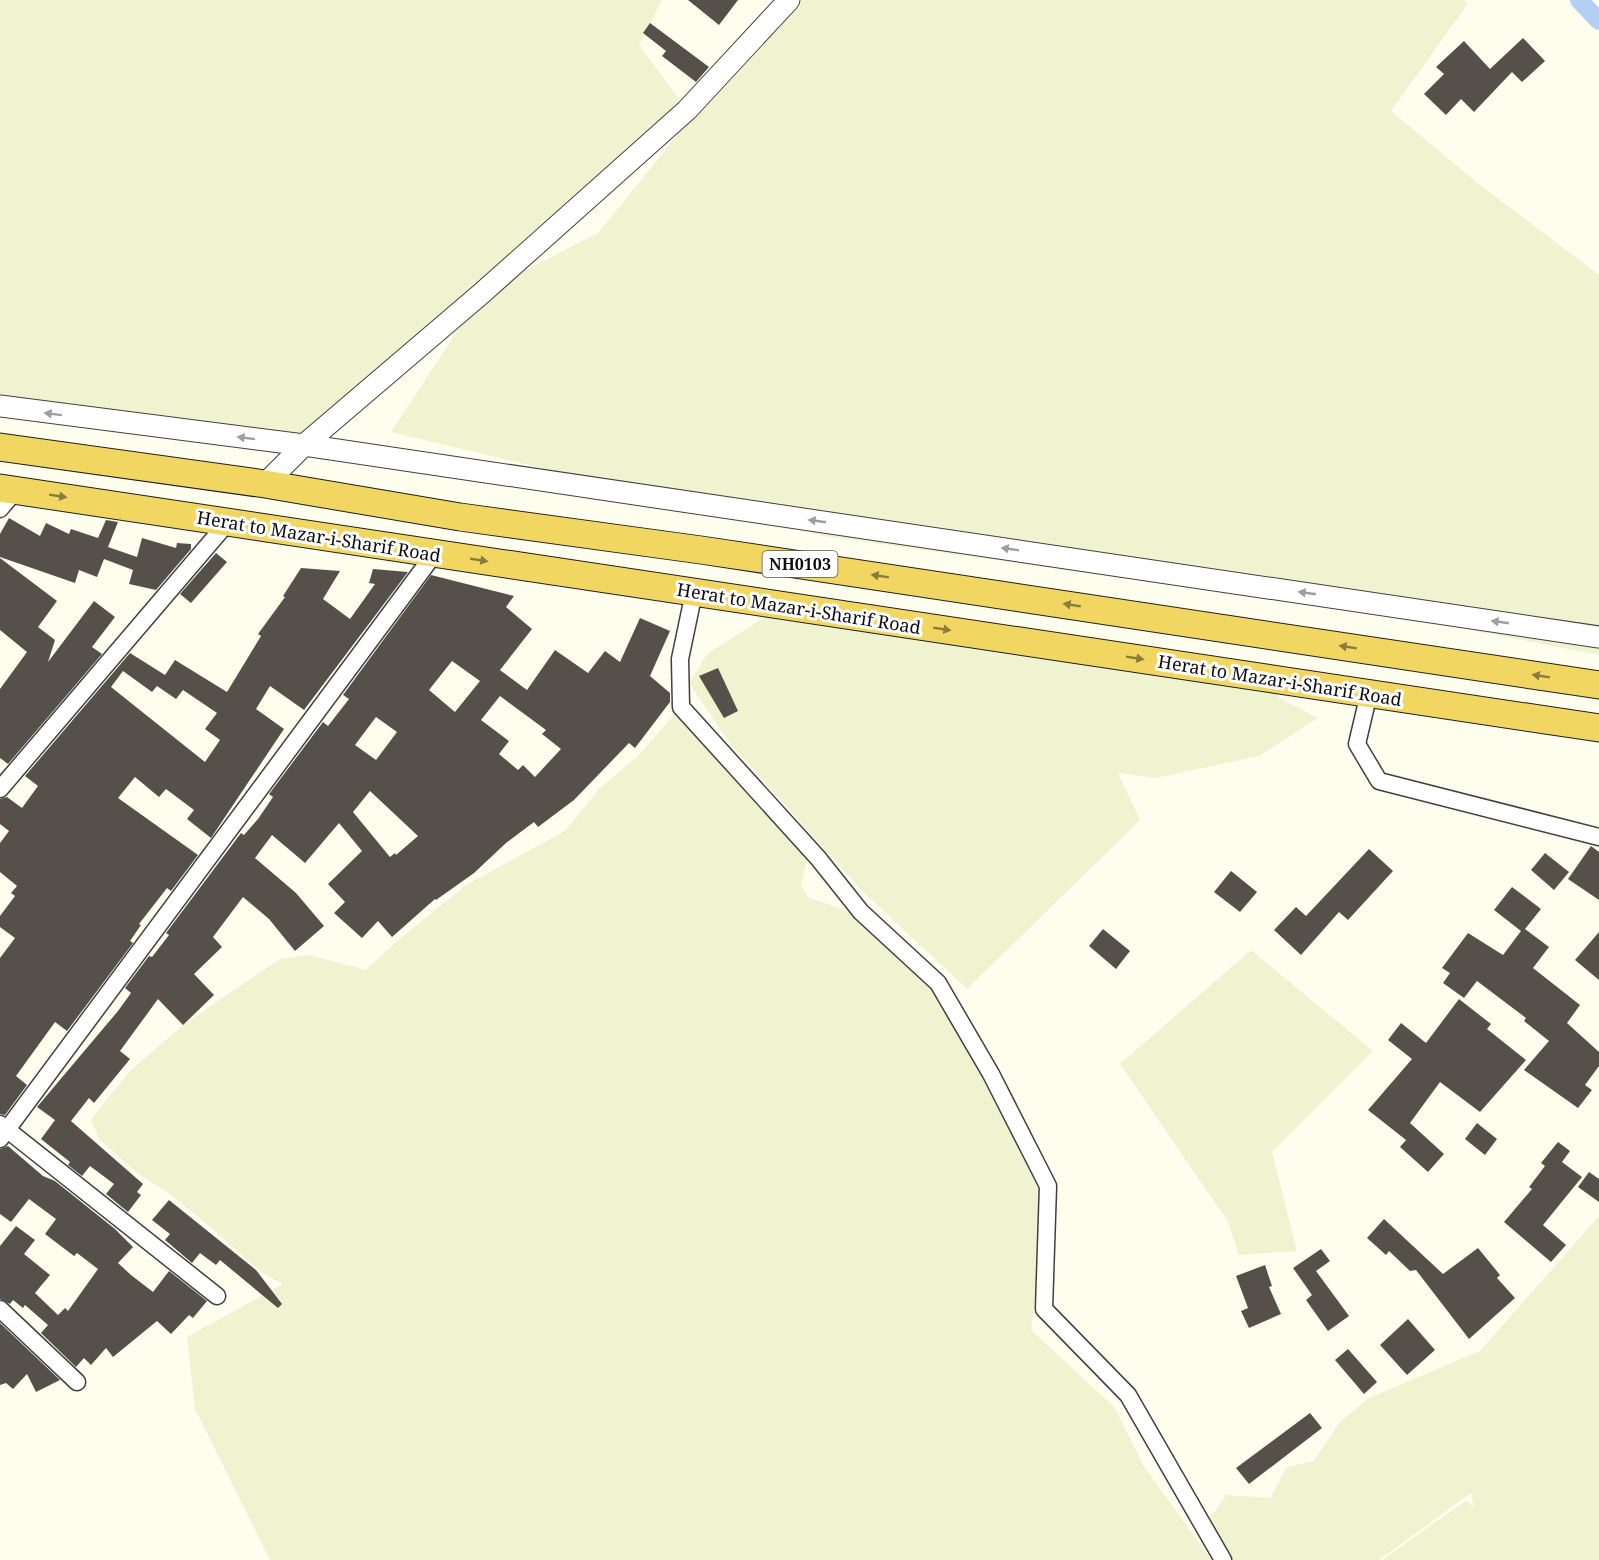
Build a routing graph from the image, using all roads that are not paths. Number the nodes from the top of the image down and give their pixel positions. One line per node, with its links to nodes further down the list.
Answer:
1 (789, 0): 3 (street)
2 (0, 406): 3 (street, one-way to 2)
3 (304, 445): 5 (street); 10 (street, one-way to 3)
4 (0, 447): 5 (highway, NH0103)
5 (266, 484): 11 (highway, NH0103, one-way to 5)
6 (5, 495): 7 (highway, Herat to Mazar-i-Sharif Road, one-way to 7)
7 (228, 522): 8 (highway, Herat to Mazar-i-Sharif Road); 14 (street)
8 (435, 553): 9 (highway, Herat to Mazar-i-Sharif Road, one-way to 9); 16 (street)
9 (694, 592): 12 (highway, Herat to Mazar-i-Sharif Road, one-way to 12); 20 (street)
10 (1599, 636)
11 (1599, 685)
12 (1369, 693): 13 (highway, Herat to Mazar-i-Sharif Road); 15 (street)
13 (1599, 728)
14 (0, 789)
15 (1599, 837)
16 (2, 1131): 17 (street)
17 (217, 1296)
18 (0, 1309): 19 (street)
19 (77, 1382)
20 (1223, 1560)

